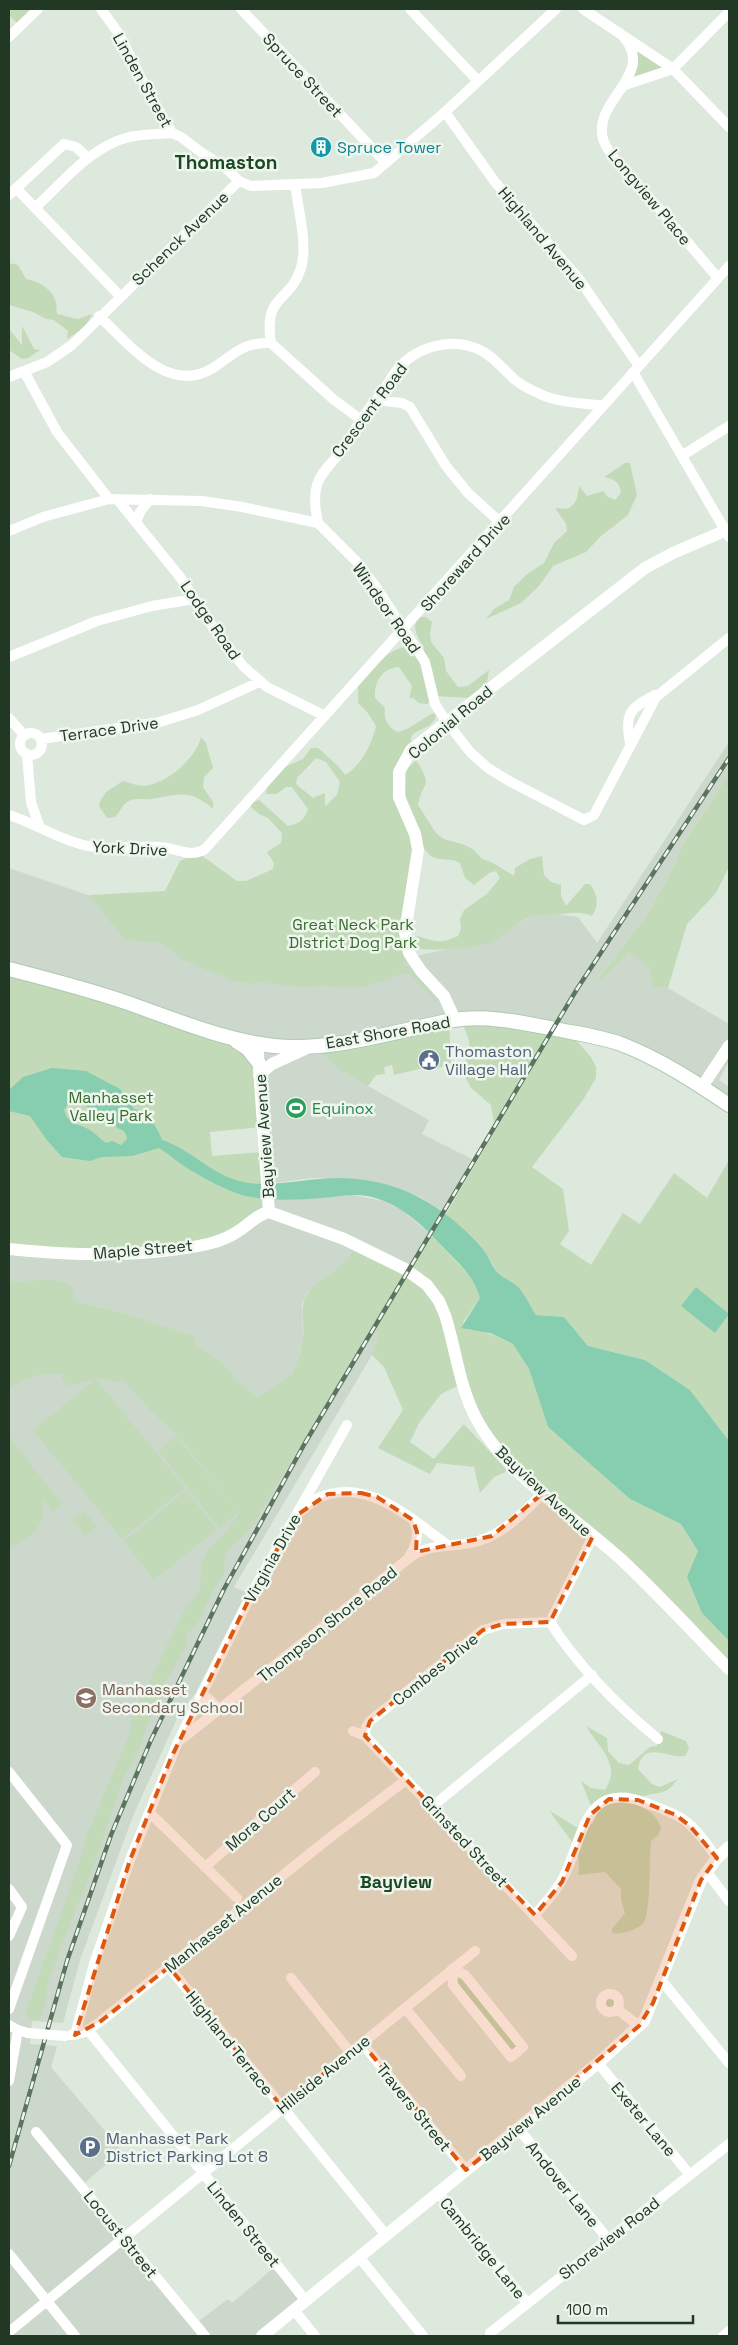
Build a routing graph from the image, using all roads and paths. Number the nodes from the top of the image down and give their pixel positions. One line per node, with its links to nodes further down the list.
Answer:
1 (38, 9): 9 (street)
2 (101, 9): 15 (street, Linden Street)
3 (240, 9): 17 (street, Spruce Street)
4 (410, 9): 11 (street)
5 (556, 9): 11 (street, Schenck Avenue)
6 (583, 9): 8 (street)
7 (729, 12): 10 (street)
8 (620, 33): 10 (street); 12 (street)
9 (9, 37)
10 (672, 69): 12 (street); 14 (street)
11 (478, 82): 13 (street, Schenck Avenue)
12 (625, 85): 23 (street, Longview Place)
13 (445, 112): 17 (street, Schenck Avenue); 27 (street, Highland Avenue)
14 (729, 127)
15 (172, 133): 16 (street); 18 (street, Linden Street)
16 (88, 158): 20 (street); 21 (street)
17 (386, 164): 19 (street, Schenck Avenue)
18 (239, 181): 19 (street, Schenck Avenue); 24 (street, Schenck Avenue)
19 (295, 184): 26 (street)
20 (12, 192): 21 (street)
21 (35, 208): 24 (street)
22 (729, 266): 23 (street, Shoreward Drive)
23 (718, 278): 27 (street, Shoreward Drive)
24 (120, 296): 25 (street, Schenck Avenue)
25 (99, 316): 26 (street); 28 (street, Schenck Avenue)
26 (271, 343): 32 (street)
27 (636, 369): 31 (street, Shoreward Drive); 34 (street, Highland Avenue)
28 (24, 371): 29 (street, Schenck Avenue); 35 (street, Lodge Road)
29 (9, 377)
30 (376, 400): 31 (street, Crescent Road); 32 (street, Crescent Road); 37 (street)
31 (603, 406): 37 (street, Shoreward Drive)
32 (360, 419): 39 (street, Crescent Road)
33 (729, 426): 34 (street)
34 (683, 455): 41 (street, Highland Avenue)
35 (113, 499): 36 (street); 38 (street, Lodge Road); 40 (street)
36 (150, 499): 38 (street); 39 (street)
37 (501, 522): 43 (street, Shoreward Drive)
38 (136, 523): 42 (street, Lodge Road)
39 (318, 524): 43 (street, Windsor Road)
40 (9, 531)
41 (728, 532): 49 (street, Colonial Road)
42 (194, 599): 45 (street); 46 (street, Lodge Road)
43 (404, 630): 47 (street, Shoreward Drive); 49 (street, Windsor Road)
44 (729, 638): 49 (street, Windsor Road)
45 (9, 657)
46 (259, 682): 47 (street, Lodge Road); 51 (street, Terrace Drive)
47 (325, 716): 55 (street, Shoreward Drive)
48 (9, 718): 50 (street)
49 (446, 722): 57 (street, Colonial Road)
50 (24, 735): 51 (street); 52 (street)
51 (41, 739): 52 (street)
52 (26, 754): 54 (street)
53 (9, 815): 54 (street, York Drive)
54 (39, 825): 55 (street, York Drive)
55 (198, 853)
56 (9, 969): 58 (main road, East Shore Road)
57 (455, 1020): 60 (main road, East Shore Road); 63 (main road, East Shore Road)
58 (233, 1039): 59 (main road, East Shore Road); 62 (main road)
59 (258, 1043): 60 (main road, East Shore Road); 62 (street, Bayview Avenue)
60 (315, 1045): 62 (street)
61 (729, 1046): 63 (street)
62 (259, 1069): 65 (street, Bayview Avenue)
63 (702, 1087): 64 (main road, East Shore Road)
64 (729, 1105)
65 (269, 1212): 66 (street, Maple Street); 68 (street, Bayview Avenue)
66 (9, 1249)
67 (347, 1425): 70 (street, Virginia Drive)
68 (543, 1493): 71 (street, Bayview Avenue); 72 (street, Thompson Shore Road)
69 (413, 1520): 70 (street); 72 (street); 73 (street)
70 (289, 1527): 77 (street, Virginia Drive)
71 (593, 1536): 74 (street); 75 (street, Bayview Avenue)
72 (446, 1544): 73 (street, Thompson Shore Road)
73 (408, 1558): 78 (street, Thompson Shore Road)
74 (550, 1622): 76 (street); 80 (street, Combes Drive)
75 (729, 1669)
76 (592, 1675): 81 (street); 86 (street)
77 (202, 1693): 78 (street); 82 (street, Virginia Drive)
78 (220, 1710): 82 (street, Thompson Shore Road)
79 (353, 1731): 80 (street, Grinsted Street)
80 (365, 1736): 85 (street, Grinsted Street)
81 (658, 1739)
82 (178, 1742): 87 (street)
83 (9, 1772): 104 (street)
84 (315, 1772): 90 (street, Mora Court)
85 (406, 1780): 86 (street, Grinsted Street); 99 (street, Manhasset Avenue)
86 (433, 1806): 95 (street, Grinsted Street)
87 (150, 1813): 90 (street); 109 (street)
88 (729, 1847): 89 (street, Bayview Avenue)
89 (716, 1858): 91 (street, Bayview Avenue); 95 (street)
90 (205, 1867): 93 (street)
91 (706, 1871): 94 (street); 102 (street, Bayview Avenue)
92 (9, 1889): 96 (street)
93 (237, 1898)
94 (729, 1900)
95 (535, 1915): 98 (street, Grinsted Street)
96 (9, 1936)
97 (475, 1951): 100 (street, Hillside Avenue)
98 (572, 1956)
99 (169, 1967): 107 (street, Manhasset Avenue); 116 (street, Highland Terrace)
100 (452, 1970): 100 (street); 103 (street, Hillside Avenue)
101 (291, 1978): 111 (street)
102 (662, 1981): 106 (street, Bayview Avenue); 113 (street)
103 (405, 2008): 110 (street, Hillside Avenue); 114 (street)
104 (9, 2009)
105 (617, 2009): 106 (street)
106 (639, 2026): 112 (street, Bayview Avenue)
107 (88, 2030): 109 (street, Manhasset Avenue); 121 (street, Linden Street)
108 (14, 2031): 109 (street, Manhasset Avenue, bridge); 115 (street)
109 (70, 2035)
110 (362, 2043): 111 (street, Hillside Avenue); 120 (street, Travers Street)
111 (350, 2052): 116 (street, Hillside Avenue)
112 (598, 2063): 117 (street, Bayview Avenue); 122 (street, Exeter Lane)
113 (729, 2063)
114 (461, 2076)
115 (9, 2081)
116 (282, 2107): 121 (street, Hillside Avenue); 124 (street, Highland Terrace)
117 (518, 2128): 120 (street, Bayview Avenue); 126 (street, Andover Lane)
118 (36, 2132): 125 (street, Locust Street)
119 (729, 2144): 122 (street, Shoreview Road)
120 (466, 2170): 123 (street, Bayview Avenue)
121 (203, 2172): 125 (street, Hillside Avenue); 129 (street, Linden Street)
122 (690, 2175): 126 (street, Shoreview Road)
123 (438, 2192): 124 (street, Bayview Avenue); 131 (street, Cambridge Lane)
124 (386, 2235): 128 (street, Bayview Avenue)
125 (123, 2237): 130 (street, Hillside Avenue); 137 (street, Locust Street)
126 (608, 2239): 131 (street, Shoreview Road)
127 (9, 2254): 130 (street)
128 (359, 2257): 129 (street, Bayview Avenue); 140 (street)
129 (306, 2300): 132 (street, Bayview Avenue)
130 (46, 2301): 134 (street, Hillside Avenue); 136 (street)
131 (528, 2303): 135 (street, Shoreview Road)
132 (294, 2310): 138 (street, Bayview Avenue); 139 (street)
133 (729, 2331): 141 (street)
134 (9, 2332)
135 (490, 2333)
136 (75, 2336)
137 (205, 2336)
138 (262, 2336)
139 (315, 2336)
140 (423, 2336)
141 (723, 2336)

